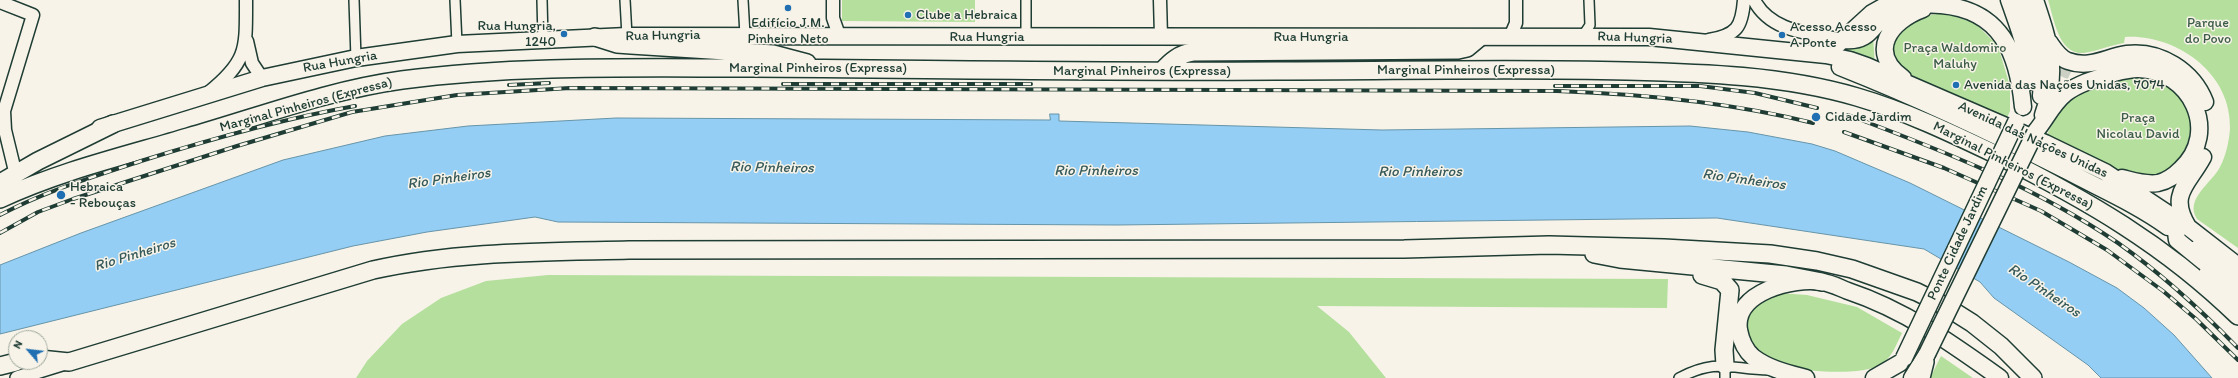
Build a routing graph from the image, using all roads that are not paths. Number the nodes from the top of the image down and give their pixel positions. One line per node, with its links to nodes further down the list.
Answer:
1 (246, 0): 24 (street)
2 (354, 0): 42 (street)
3 (455, 0): 37 (street)
4 (542, 0): 34 (street)
5 (625, 0): 25 (street)
6 (743, 0): 23 (street)
7 (833, 0): 26 (street)
8 (1026, 0): 32 (street)
9 (1160, 0): 27 (street)
10 (1516, 0): 22 (street)
11 (1590, 0): 31 (street)
12 (1744, 0): 36 (street)
13 (1754, 0): 35 (street)
14 (1897, 0): 35 (highway)
15 (2009, 0): 38 (highway)
16 (2014, 0): 38 (highway)
17 (2021, 0): 52 (highway)
18 (2028, 0): 39 (highway)
19 (2035, 0): 39 (highway)
20 (0, 2): 53 (street)
21 (1938, 5): 35 (highway); 47 (highway); 50 (highway)
22 (1517, 17): 29 (street); 30 (street)
23 (745, 35): 25 (highway, Rua Hungria); 26 (highway, Rua Hungria)
24 (246, 36): 46 (street); 48 (street)
25 (626, 36): 28 (highway, Rua Hungria)
26 (831, 36): 32 (highway, Rua Hungria)
27 (1161, 36): 32 (highway, Rua Hungria); 33 (highway, Rua Hungria)
28 (595, 37): 34 (highway, Rua Hungria); 43 (highway)
29 (1510, 37): 30 (highway, Rua Hungria); 33 (highway, Rua Hungria)
30 (1531, 37): 31 (highway, Rua Hungria)
31 (1582, 37): 36 (highway, Rua Hungria)
32 (1026, 38)
33 (1479, 38): 44 (highway)
34 (543, 39): 37 (highway, Rua Hungria)
35 (1844, 40): 40 (highway)
36 (1702, 42): 40 (highway, Rua Hungria)
37 (457, 44): 42 (highway, Rua Hungria)
38 (2023, 44): 50 (highway)
39 (2046, 44): 49 (highway); 52 (highway)
40 (1774, 48): 41 (highway, Avenida das Nações Unidas)
41 (1808, 55): 47 (highway, Avenida das Nações Unidas); 59 (highway, Avenida das Nações Unidas)
42 (356, 58): 46 (highway, Rua Hungria)
43 (822, 68): 44 (highway, Marginal Pinheiros (Expressa)); 58 (highway, Marginal Pinheiros (Expressa))
44 (1162, 71): 57 (highway, Marginal Pinheiros (Expressa))
45 (2071, 72): 49 (highway)
46 (262, 78): 48 (highway, Rua Hungria)
47 (1914, 85): 54 (highway, Avenida das Nações Unidas)
48 (205, 95): 51 (highway, Rua Hungria)
49 (2204, 100): 59 (highway)
50 (2022, 107): 70 (highway, Ponte Cidade Jardim, bridge)
51 (112, 124): 53 (highway, Rua Hungria); 56 (highway)
52 (2035, 132): 54 (highway); 68 (highway, Ponte Cidade Jardim, bridge)
53 (14, 167): 55 (highway, Rua Hungria)
54 (2106, 172): 59 (highway, Avenida das Nações Unidas)
55 (0, 176)
56 (0, 183)
57 (2054, 184): 65 (highway); 66 (highway, Marginal Pinheiros (Expressa))
58 (0, 199)
59 (2182, 230): 62 (highway, Avenida das Nações Unidas); 64 (highway, Avenida das Nações Unidas); 65 (highway, Avenida das Nações Unidas)
60 (1549, 245): 61 (highway); 71 (highway); 82 (highway)
61 (1655, 263): 63 (highway); 73 (highway)
62 (2238, 266)
63 (1822, 282): 67 (highway); 81 (highway)
64 (2238, 282)
65 (2238, 295)
66 (2238, 316)
67 (1738, 323): 72 (highway); 73 (highway)
68 (1926, 354): 79 (highway, Ponte Cidade Jardim); 80 (main road)
69 (48, 360): 71 (highway)
70 (1902, 360): 77 (highway); 78 (highway, Ponte Cidade Jardim)
71 (69, 362): 74 (main road)
72 (1775, 370): 73 (street); 76 (highway)
73 (1725, 371): 75 (street)
74 (17, 378)
75 (1679, 378)
76 (1806, 378)
77 (1874, 378)
78 (1889, 378)
79 (1912, 378)
80 (1923, 378)
81 (2000, 378)
82 (2033, 378)

